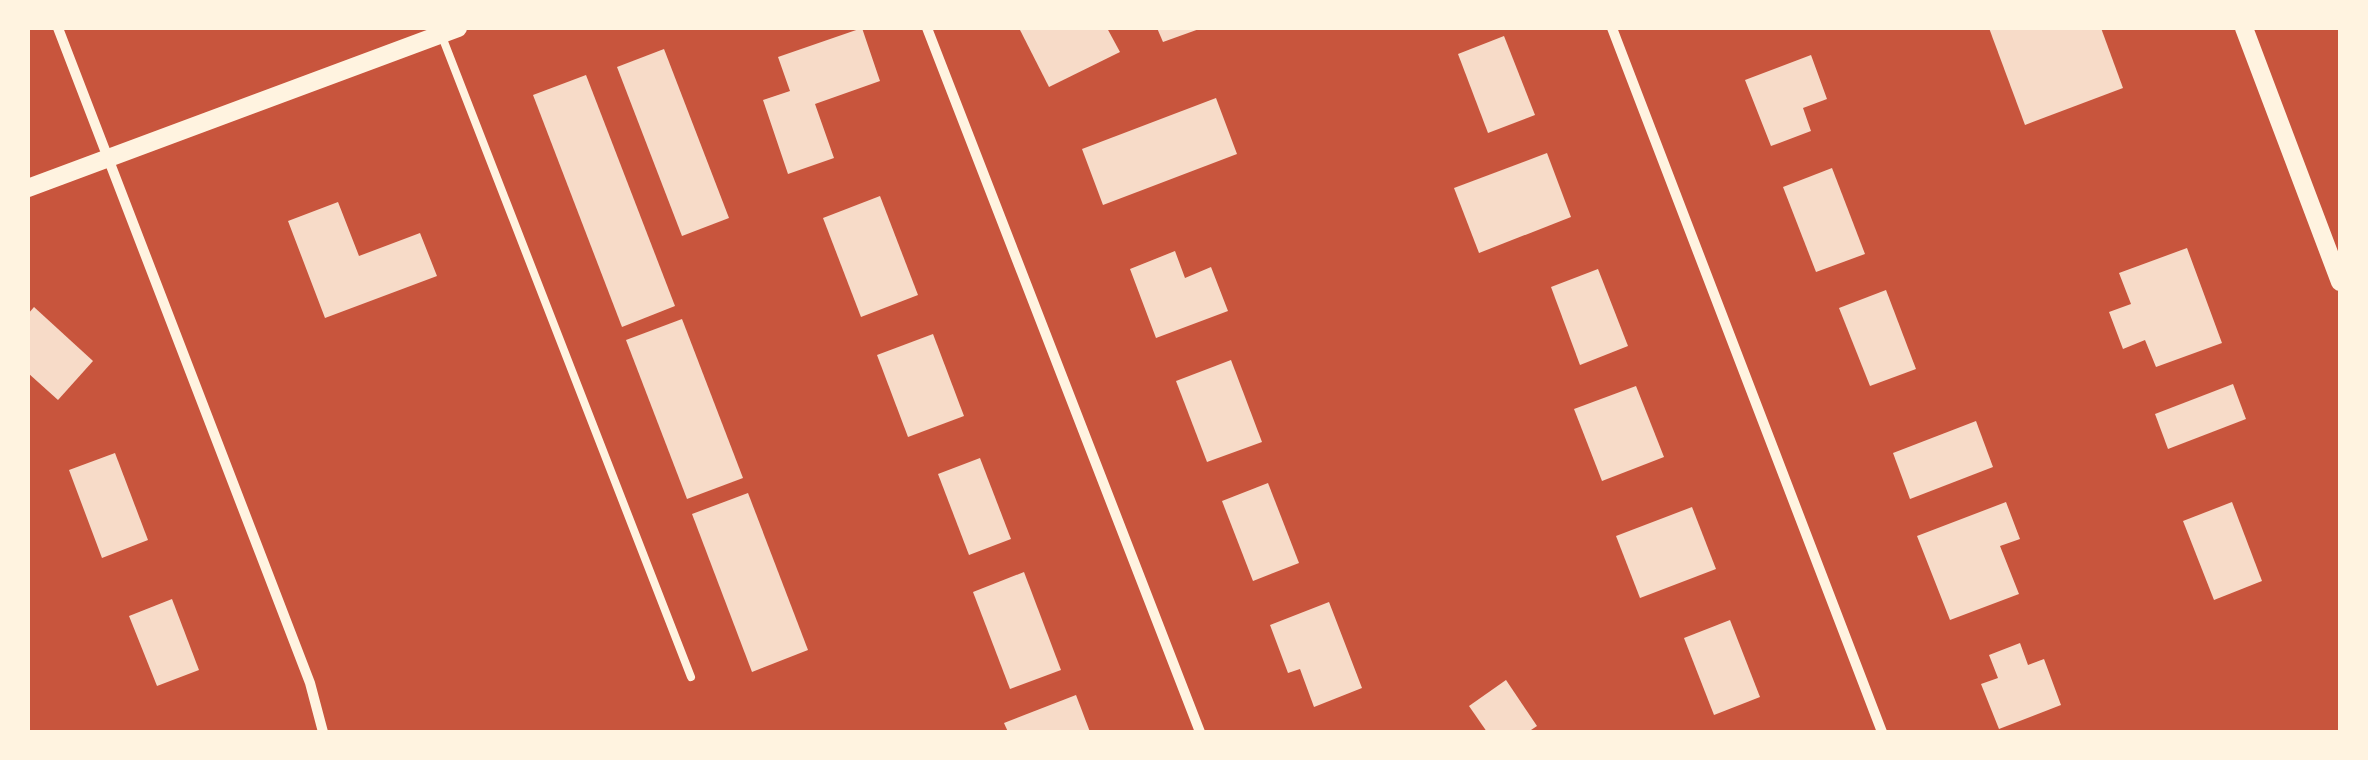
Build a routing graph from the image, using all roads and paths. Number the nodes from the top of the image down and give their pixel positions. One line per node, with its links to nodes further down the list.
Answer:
1 (58, 28): 6 (street)
2 (927, 28): 11 (street)
3 (1612, 28): 12 (street)
4 (2244, 28): 8 (street)
5 (449, 31): 6 (street); 9 (lane)
6 (109, 157): 7 (street); 10 (street)
7 (28, 188)
8 (2340, 282)
9 (691, 677)
10 (323, 732)
11 (1200, 732)
12 (1882, 732)

